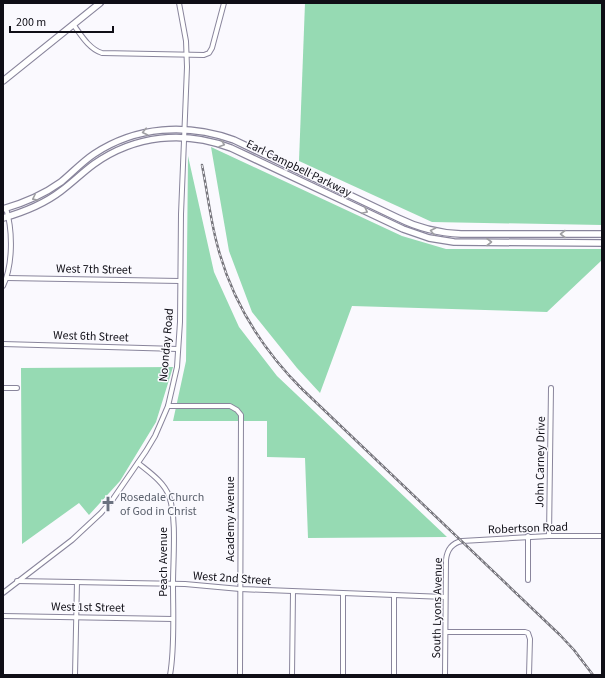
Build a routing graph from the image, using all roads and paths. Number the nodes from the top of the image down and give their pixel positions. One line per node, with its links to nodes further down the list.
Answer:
1 (100, 3): 4 (main road)
2 (179, 3): 6 (street, Noonday Road)
3 (224, 3): 6 (street)
4 (92, 5): 5 (main road)
5 (73, 24): 6 (street); 7 (main road)
6 (187, 55): 8 (street, Noonday Road)
7 (3, 81)
8 (184, 129): 9 (street, Noonday Road); 10 (main road, Earl Campbell Parkway, one-way to 10); 14 (main road, Earl Campbell Parkway, one-way to 8)
9 (184, 137): 11 (main road, Earl Campbell Parkway); 16 (main road, Earl Campbell Parkway, one-way to 16); 19 (street, Noonday Road)
10 (84, 162): 11 (main road); 12 (main road, Earl Campbell Parkway, one-way to 12)
11 (89, 168): 13 (main road, Earl Campbell Parkway)
12 (5, 209): 13 (street)
13 (6, 217): 18 (street)
14 (454, 234): 15 (main road, Earl Campbell Parkway, one-way to 14); 16 (main road)
15 (602, 234)
16 (454, 242): 17 (main road, Earl Campbell Parkway, one-way to 17)
17 (602, 243)
18 (7, 278): 19 (street, West 7th Street); 20 (street)
19 (180, 281): 22 (street, Noonday Road)
20 (3, 286)
21 (3, 344): 22 (street, West 6th Street)
22 (178, 349): 26 (street, Noonday Road)
23 (3, 388): 24 (street)
24 (17, 388)
25 (551, 388): 29 (street, John Carney Drive)
26 (168, 406): 27 (street, Noonday Road); 36 (street, Academy Avenue)
27 (138, 463): 33 (street, Noonday Road); 35 (street, Peach Avenue)
28 (528, 536): 29 (street, Robertson Road); 31 (street, Robertson Road); 32 (street)
29 (549, 536): 30 (street, Robertson Road)
30 (602, 536)
31 (455, 543): 41 (street, South Lyons Avenue)
32 (528, 580)
33 (17, 581): 34 (street, West 2nd Street); 38 (street, Noonday Road)
34 (77, 582): 35 (street, West 2nd Street); 43 (street)
35 (173, 584): 36 (street, West 2nd Street); 44 (street, Peach Avenue)
36 (240, 590): 37 (street, West 2nd Street); 48 (street, Academy Avenue)
37 (293, 592): 39 (street, West 2nd Street); 49 (street)
38 (3, 593)
39 (344, 594): 40 (street, West 2nd Street); 50 (street)
40 (394, 595): 41 (street, West 2nd Street); 51 (street)
41 (446, 597): 45 (street, South Lyons Avenue)
42 (3, 616): 43 (street, West 1st Street)
43 (76, 617): 44 (street, West 1st Street); 46 (street)
44 (173, 619): 47 (street, Peach Avenue)
45 (446, 632): 52 (street, South Lyons Avenue); 53 (street)
46 (75, 675)
47 (170, 675)
48 (240, 675)
49 (292, 675)
50 (343, 675)
51 (394, 675)
52 (445, 675)
53 (530, 675)

